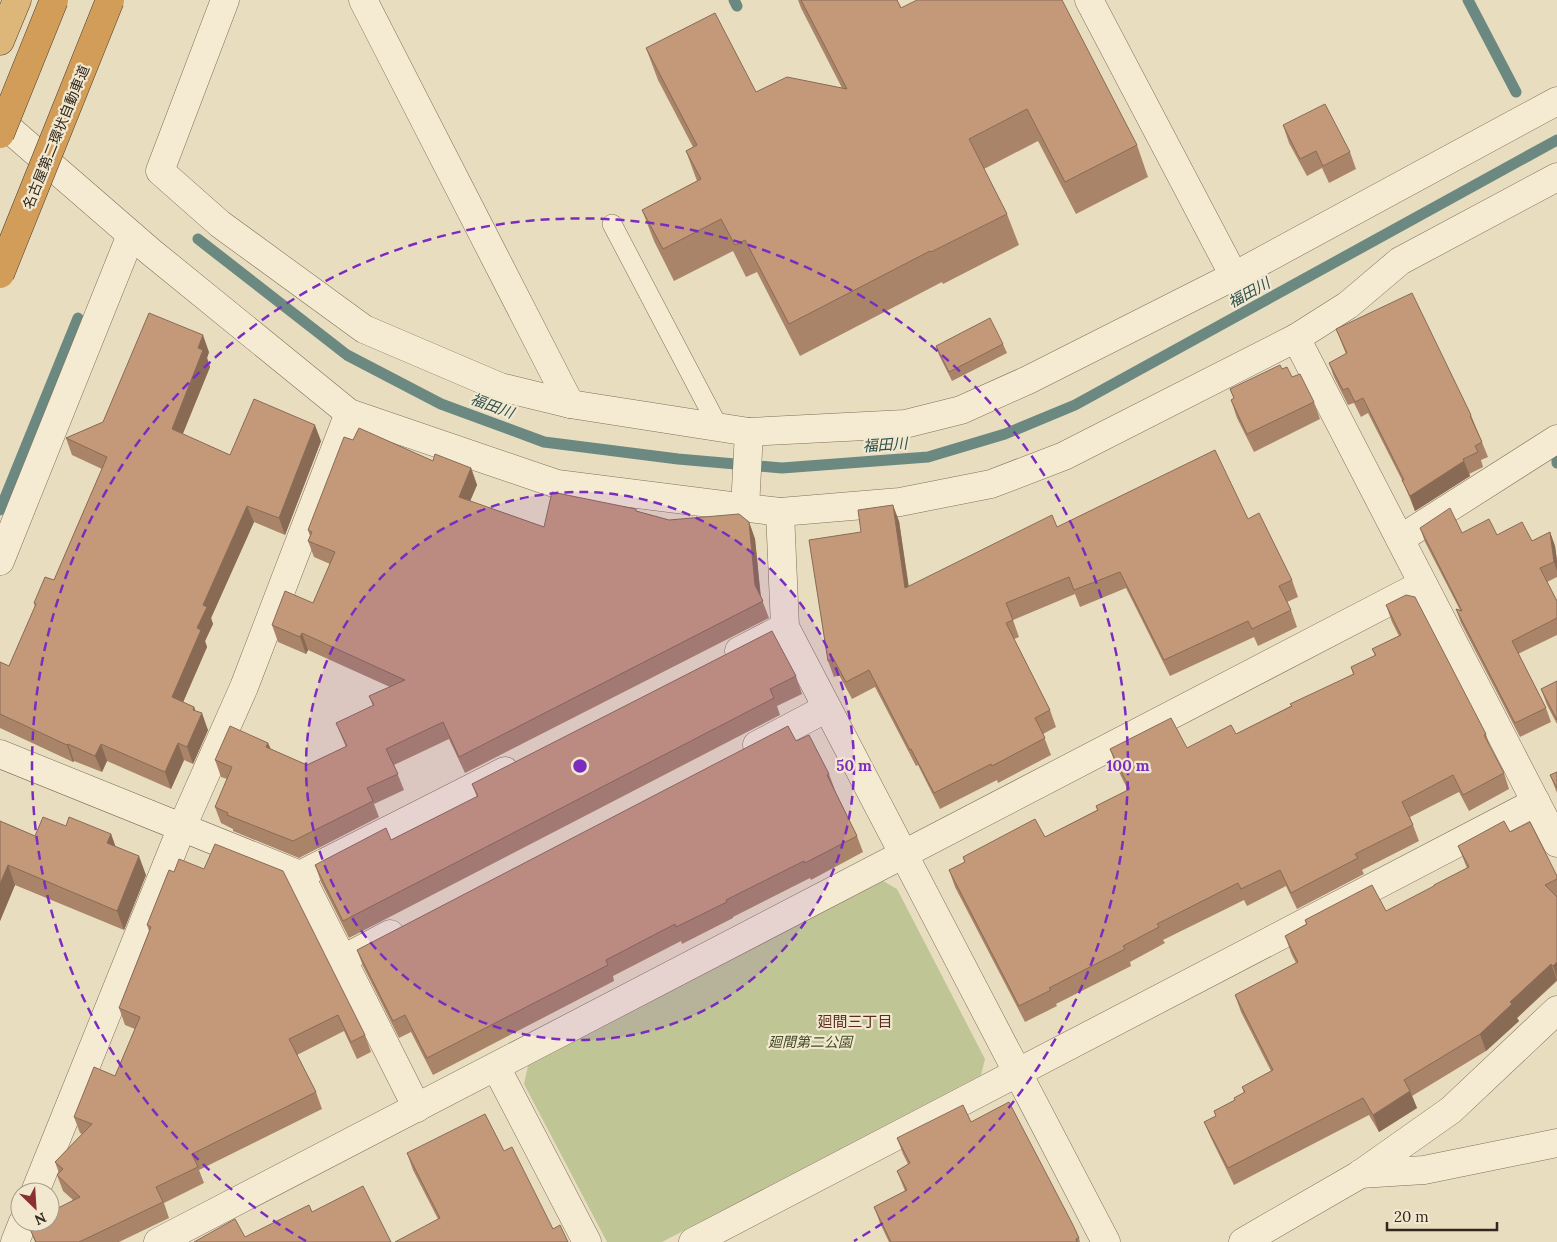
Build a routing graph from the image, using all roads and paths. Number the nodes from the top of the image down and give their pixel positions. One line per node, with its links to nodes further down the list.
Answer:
1 (16, 0): 7 (highway)
2 (54, 0): 10 (highway, bridge)
3 (110, 0): 14 (highway, 名古屋第二環状自動車道, bridge)
4 (225, 0): 17 (street)
5 (363, 0): 17 (street)
6 (1089, 0): 15 (street)
7 (0, 41)
8 (1557, 101): 15 (street)
9 (0, 121): 13 (street)
10 (0, 134)
11 (1557, 177): 16 (street)
12 (612, 224): 19 (lane)
13 (131, 235): 18 (street); 25 (street)
14 (0, 274)
15 (1234, 276): 21 (street)
16 (1296, 338): 23 (street); 24 (street)
17 (570, 404): 19 (street)
18 (349, 413): 22 (street); 34 (street)
19 (719, 428): 21 (street)
20 (1557, 439): 24 (street)
21 (748, 441): 22 (street)
22 (746, 501): 23 (street)
23 (780, 512): 27 (street)
24 (1400, 539): 26 (street)
25 (0, 561)
26 (1423, 584): 33 (street); 36 (street)
27 (785, 628): 28 (street); 29 (street)
28 (714, 664)
29 (827, 708): 31 (street); 36 (street)
30 (0, 754): 34 (street)
31 (739, 754)
32 (529, 758): 37 (street)
33 (1536, 802): 35 (street); 42 (street)
34 (182, 827): 37 (street); 46 (street)
35 (1557, 843)
36 (904, 854): 41 (street); 42 (street)
37 (300, 876): 39 (street)
38 (413, 922): 39 (street)
39 (343, 959): 43 (street)
40 (1557, 1010): 45 (street)
41 (496, 1067): 43 (street); 48 (street)
42 (1018, 1073): 49 (street); 50 (street)
43 (417, 1108): 47 (street)
44 (1557, 1143): 45 (street)
45 (1359, 1174): 51 (street)
46 (39, 1182)
47 (158, 1242)
48 (587, 1242)
49 (693, 1242)
50 (1106, 1242)
51 (1243, 1242)

